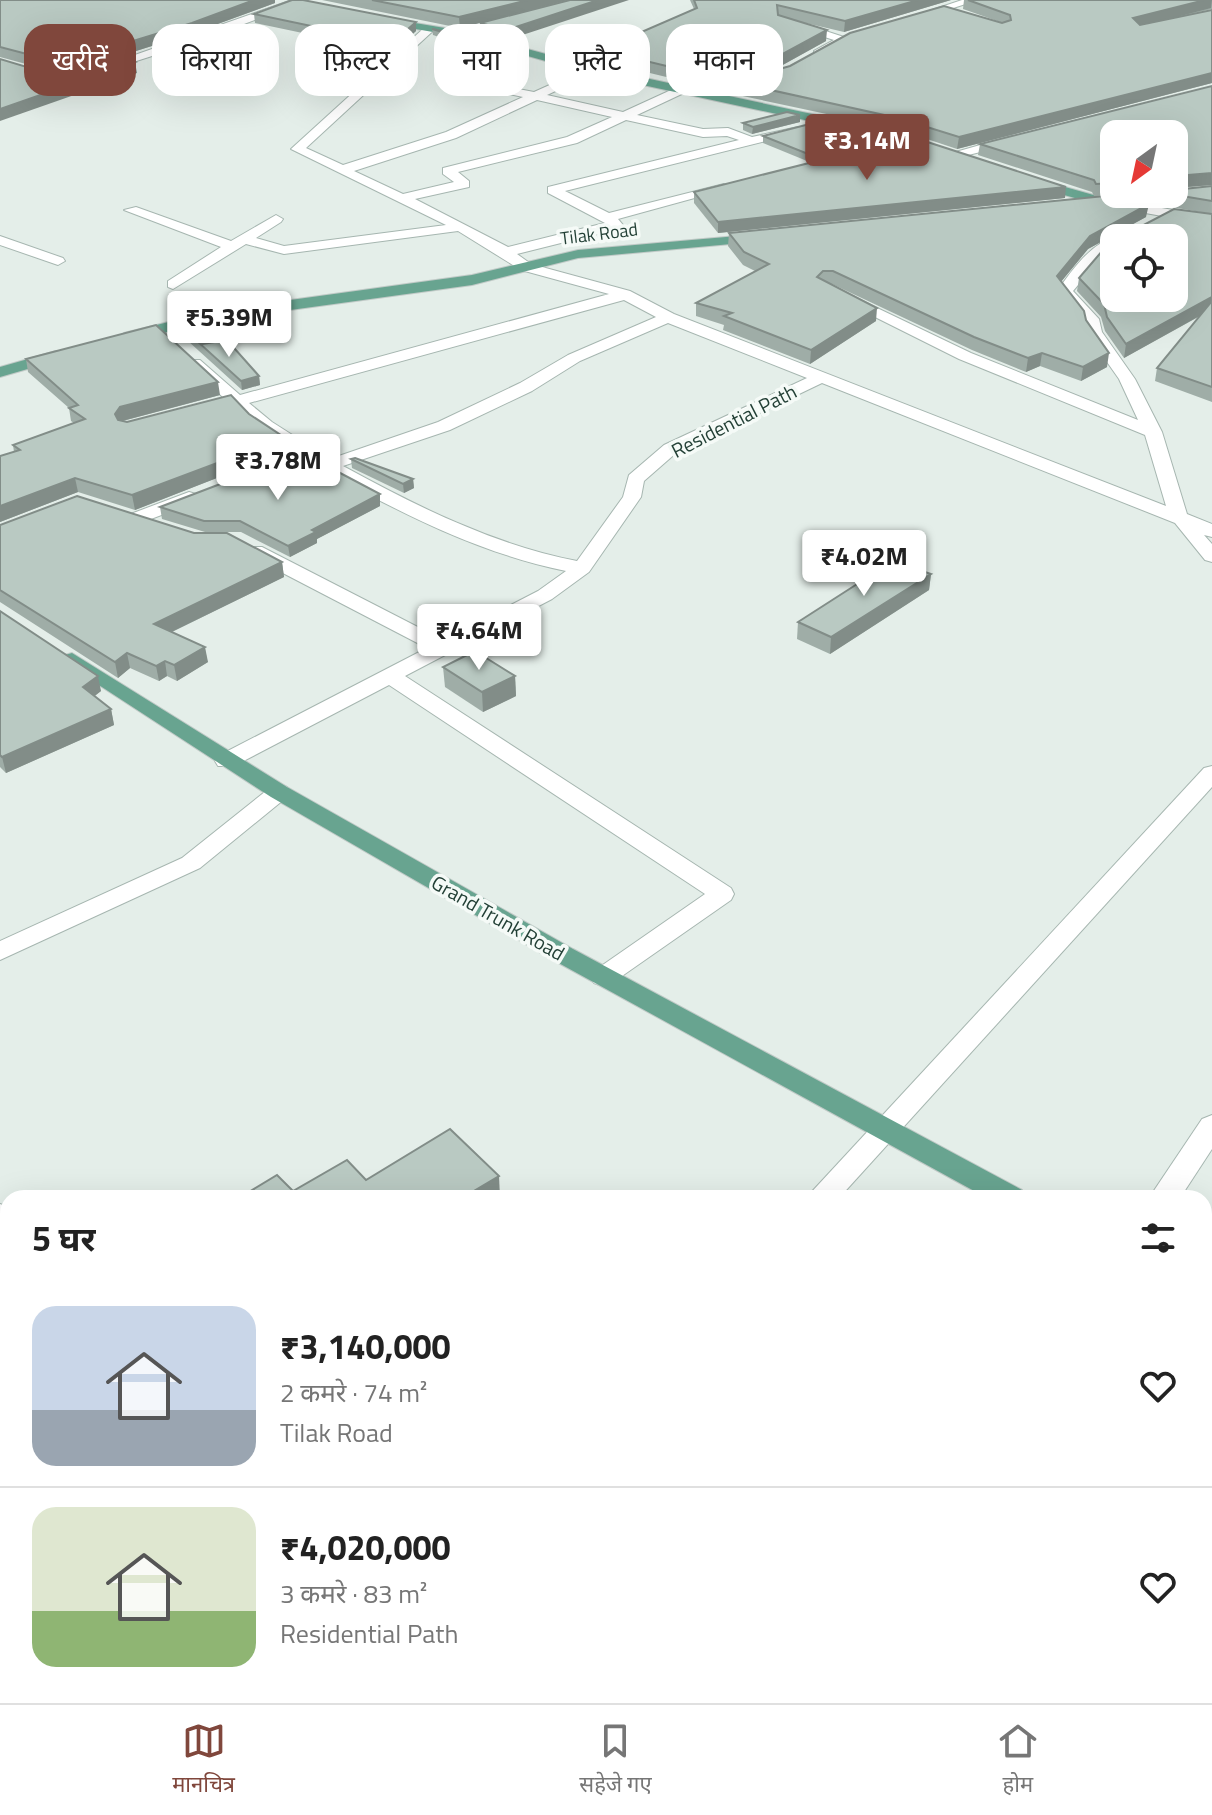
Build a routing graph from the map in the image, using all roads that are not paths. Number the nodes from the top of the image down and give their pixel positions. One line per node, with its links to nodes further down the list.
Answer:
1 (973, 0): 3 (street)
2 (296, 2): 14 (street)
3 (942, 9): 5 (street); 6 (street)
4 (368, 18): 10 (main road)
5 (913, 18)
6 (968, 18)
7 (517, 19): 9 (street)
8 (782, 20): 13 (street)
9 (496, 24)
10 (428, 30): 11 (main road); 29 (street)
11 (434, 31)
12 (858, 35): 13 (street)
13 (844, 39): 15 (street)
14 (136, 58)
15 (805, 59)
16 (545, 90): 18 (street)
17 (529, 94): 18 (street)
18 (534, 95): 21 (street); 29 (street)
19 (666, 96): 21 (street)
20 (717, 96): 22 (main road)
21 (623, 115): 24 (street); 34 (street)
22 (831, 121): 24 (street); 25 (main road)
23 (1028, 136): 27 (street)
24 (752, 141): 41 (street)
25 (909, 141): 26 (street); 27 (main road)
26 (878, 148)
27 (952, 155): 28 (main road)
28 (981, 165)
29 (342, 170): 34 (street)
30 (1024, 179): 35 (main road)
31 (743, 183): 41 (street)
32 (1212, 191): 33 (main road)
33 (1188, 193)
34 (399, 199): 45 (street)
35 (1100, 201)
36 (1100, 202): 37 (main road)
37 (1058, 207)
38 (1140, 208): 40 (street)
39 (131, 210): 48 (street)
40 (1170, 213): 43 (street); 44 (street)
41 (607, 218): 50 (street)
42 (276, 219): 48 (street)
43 (1212, 221)
44 (1150, 224)
45 (460, 227): 48 (street); 50 (street)
46 (781, 236): 52 (main road, Tilak Road)
47 (0, 240): 51 (street)
48 (240, 244): 53 (street)
49 (1100, 250): 64 (street)
50 (506, 252): 52 (street)
51 (58, 261)
52 (526, 267): 55 (street); 57 (main road, Tilak Road)
53 (173, 284)
54 (827, 290): 64 (street)
55 (625, 294): 56 (street); 62 (street)
56 (668, 317): 61 (street); 65 (street)
57 (159, 327): 58 (main road, Tilak Road); 62 (street)
58 (115, 340)
59 (72, 352): 60 (main road)
60 (0, 372)
61 (822, 377): 68 (street); 73 (street, Residential Path)
62 (240, 401): 63 (street); 65 (street)
63 (185, 414)
64 (1153, 432): 68 (street)
65 (330, 467): 66 (street); 73 (street)
66 (285, 479)
67 (203, 493): 69 (street)
68 (1178, 515): 70 (street); 72 (street)
69 (163, 527)
70 (1212, 531)
71 (233, 539): 75 (street)
72 (1212, 556)
73 (582, 568): 75 (street, Residential Path)
74 (57, 649): 77 (main road, Grand Trunk Road)
75 (444, 649): 76 (street, Residential Path)
76 (392, 677): 77 (street, Residential Path); 81 (street)
77 (226, 761): 79 (main road, Grand Trunk Road)
78 (1212, 773): 83 (street)
79 (279, 792): 80 (street); 81 (main road, Grand Trunk Road)
80 (0, 951)
81 (603, 977): 83 (main road, Grand Trunk Road)
82 (1212, 1126): 86 (street)
83 (886, 1130): 84 (street); 85 (main road, Grand Trunk Road)
84 (829, 1190)
85 (997, 1190)
86 (1169, 1190)

